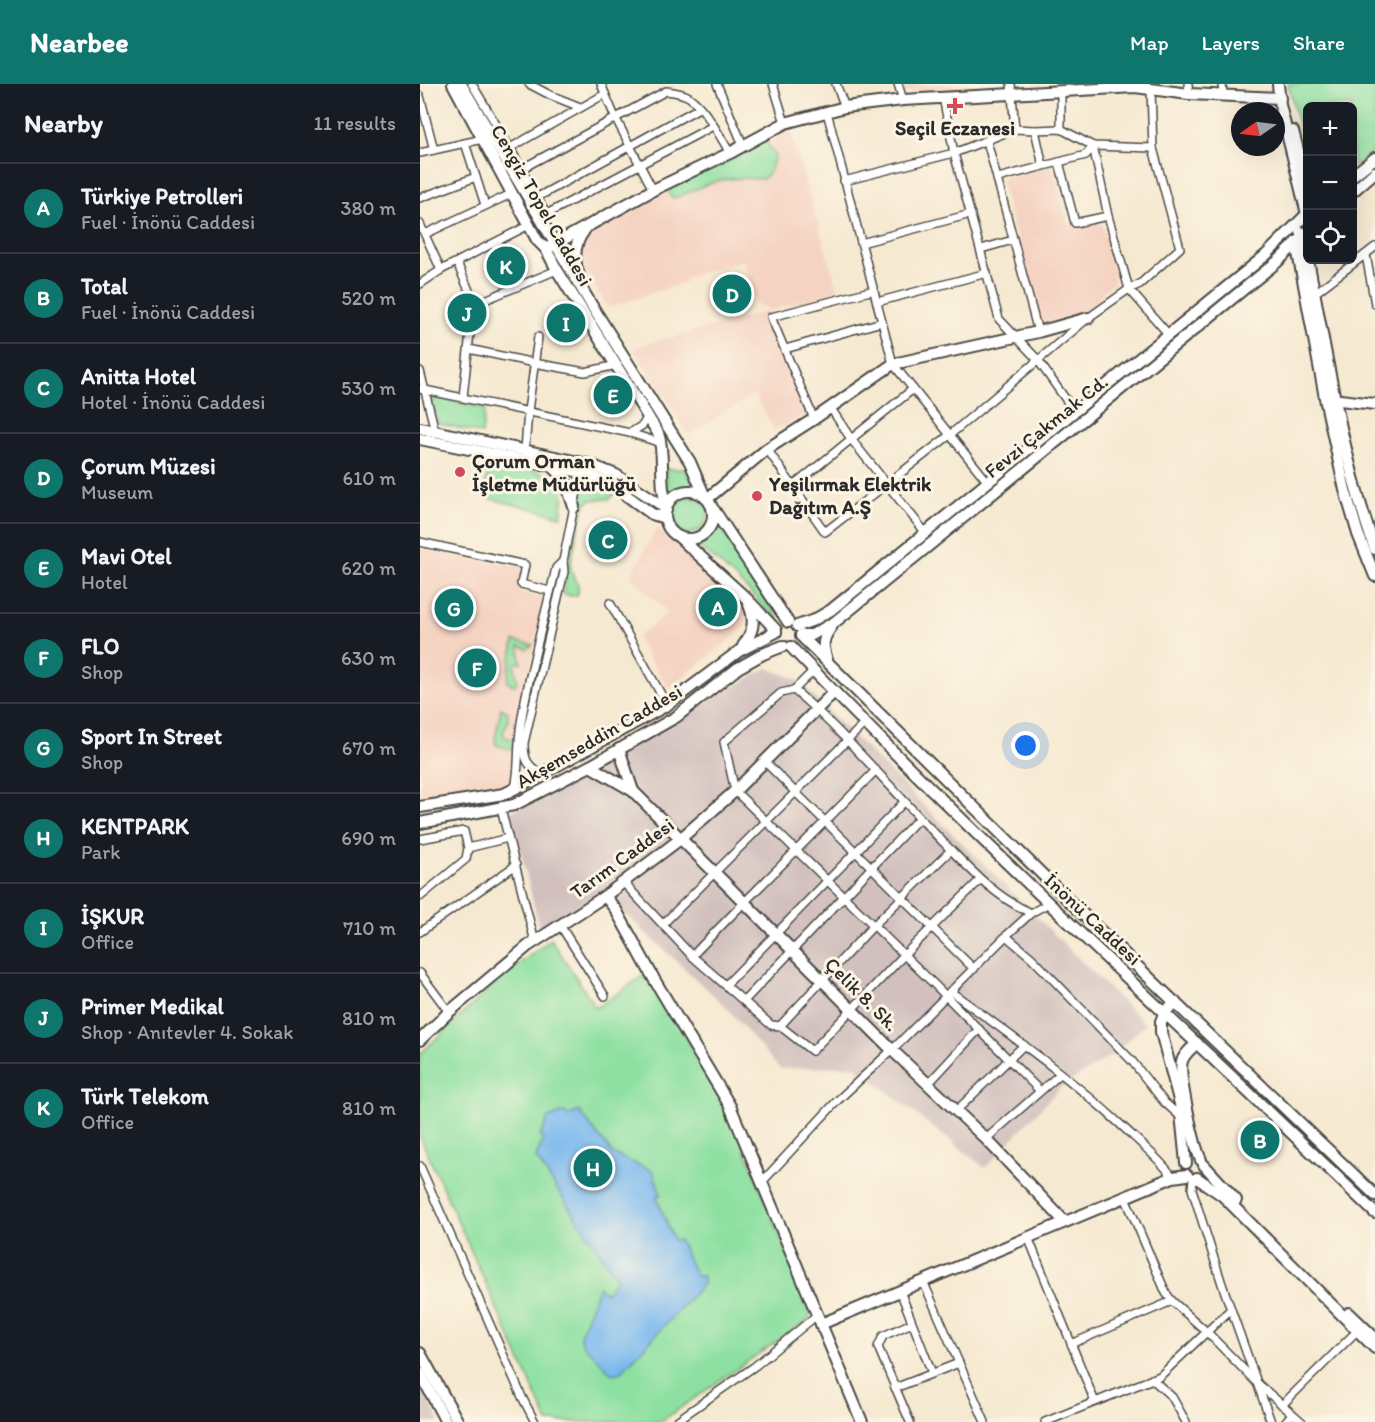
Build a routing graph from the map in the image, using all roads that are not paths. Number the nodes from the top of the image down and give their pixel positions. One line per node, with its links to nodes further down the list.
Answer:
1 (453, 84): 31 (street, Cengiz Topel Caddesi)
2 (461, 84): 61 (street, Cengiz Topel Caddesi)
3 (471, 84): 37 (street)
4 (529, 84): 21 (street)
5 (601, 84): 16 (street)
6 (717, 84): 35 (street)
7 (773, 84): 26 (street)
8 (836, 84): 22 (street)
9 (898, 84): 20 (street)
10 (1278, 84): 19 (street)
11 (1012, 89): 15 (street); 18 (street); 28 (street)
12 (1188, 89): 13 (street); 14 (street)
13 (1222, 89): 19 (street)
14 (1151, 90): 15 (street); 38 (street)
15 (1061, 91): 29 (street)
16 (605, 94): 21 (street); 25 (street)
17 (420, 96): 39 (street)
18 (943, 98): 20 (street); 42 (street)
19 (1280, 98): 48 (street); 63 (street)
20 (903, 100): 22 (street)
21 (580, 107): 37 (street)
22 (845, 107): 24 (street)
23 (699, 108): 25 (street); 27 (street); 34 (street)
24 (827, 112): 26 (street); 53 (street)
25 (615, 117): 34 (street); 47 (street)
26 (785, 123): 35 (street)
27 (713, 126): 41 (street); 45 (street)
28 (1015, 129): 30 (street); 32 (street)
29 (1061, 129): 30 (street); 36 (street)
30 (1035, 130): 46 (street)
31 (483, 139): 33 (street); 56 (street, Cengiz Topel Caddesi)
32 (987, 141): 42 (street); 52 (street)
33 (465, 143): 39 (street); 51 (street)
34 (631, 146): 45 (street); 58 (street)
35 (743, 146): 41 (street)
36 (1093, 146): 38 (street); 44 (street); 62 (street)
37 (510, 148): 47 (street)
38 (1153, 148): 85 (street)
39 (434, 150): 40 (street)
40 (420, 153)
41 (730, 153): 55 (street)
42 (954, 153): 53 (street); 60 (street)
43 (1375, 158): 50 (street)
44 (1059, 162): 46 (street); 62 (street)
45 (640, 163): 55 (street); 61 (street)
46 (1043, 166): 52 (street)
47 (521, 169): 58 (street)
48 (1303, 171)
49 (1375, 172): 54 (street)
50 (1357, 173)
51 (476, 177): 57 (street); 59 (street)
52 (998, 178): 69 (street)
53 (844, 181): 70 (street)
54 (1357, 188)
55 (653, 190): 66 (street)
56 (511, 194): 59 (street); 65 (street, Cengiz Topel Caddesi)
57 (420, 198)
58 (536, 198): 61 (street)
59 (485, 205): 67 (street)
60 (971, 214): 70 (street); 74 (street)
61 (543, 215): 65 (street); 72 (street, Cengiz Topel Caddesi)
62 (1108, 216): 85 (street)
63 (1303, 219): 71 (street); 95 (street, Fevzi Çakmak Cd.)
64 (420, 224): 67 (street)
65 (529, 225): 72 (street, Cengiz Topel Caddesi); 77 (street)
66 (587, 227): 72 (street); 91 (street)
67 (425, 234): 79 (street)
68 (1303, 237): 71 (street, Fevzi Çakmak Cd.)
69 (1013, 240): 74 (street); 94 (street)
70 (861, 243): 86 (street)
71 (1296, 245): 76 (street, Fevzi Çakmak Cd.); 82 (street)
72 (551, 247): 80 (street, Cengiz Topel Caddesi); 91 (street, Cengiz Topel Caddesi)
73 (1375, 247): 75 (street)
74 (981, 249): 81 (street)
75 (1366, 255): 83 (street); 87 (street)
76 (1276, 262): 82 (street); 141 (street, Fevzi Çakmak Cd.)
77 (457, 263): 79 (street); 90 (street)
78 (1309, 264): 87 (street)
79 (441, 270): 84 (street)
80 (557, 270): 90 (street); 103 (street, Cengiz Topel Caddesi)
81 (987, 273): 88 (street); 96 (street)
82 (1302, 277): 108 (street)
83 (1373, 283): 89 (street)
84 (420, 284)
85 (1129, 289): 92 (street); 95 (street)
86 (874, 290): 88 (street); 99 (street)
87 (1315, 293): 108 (street)
88 (877, 302): 93 (street)
89 (1375, 304)
90 (473, 305): 98 (street)
91 (592, 306): 129 (street, Cengiz Topel Caddesi)
92 (1088, 318): 94 (street); 100 (street)
93 (882, 322): 99 (street); 102 (street)
94 (1038, 332): 96 (street)
95 (1169, 335): 112 (street, Fevzi Çakmak Cd.)
96 (1013, 336): 100 (street); 102 (street)
97 (538, 337): 101 (street)
98 (469, 349): 101 (street); 107 (street)
99 (785, 349): 114 (street)
100 (1037, 359): 112 (street); 118 (street)
101 (534, 363): 103 (street); 111 (street)
102 (893, 364): 105 (street); 110 (street)
103 (617, 365): 113 (street, Cengiz Topel Caddesi)
104 (420, 371): 106 (street)
105 (913, 389): 118 (street); 120 (street)
106 (422, 390): 107 (street); 116 (street)
107 (463, 397): 111 (street)
108 (1330, 399): 109 (street); 135 (street); 137 (street)
109 (1375, 404)
110 (830, 407): 114 (street); 120 (street)
111 (528, 411): 117 (street); 123 (street)
112 (1074, 411): 126 (street, Fevzi Çakmak Cd.)
113 (648, 415): 117 (street); 121 (street, Cengiz Topel Caddesi)
114 (814, 419): 122 (street)
115 (420, 428): 116 (street)
116 (435, 431): 123 (street)
117 (630, 433): 121 (street)
118 (951, 434): 126 (street); 127 (street)
119 (420, 439): 124 (street)
120 (851, 439): 127 (street); 128 (street)
121 (661, 443): 131 (street, Cengiz Topel Caddesi)
122 (767, 449): 128 (street); 129 (street)
123 (525, 450): 131 (street)
124 (552, 465): 125 (street); 130 (street)
125 (581, 472): 130 (street); 131 (street)
126 (987, 481): 132 (street, Fevzi Çakmak Cd.)
127 (886, 483): 128 (street); 132 (street)
128 (792, 487)
129 (708, 502): 131 (street); 133 (street); 142 (street, İnönü Caddesi)
130 (574, 507): 136 (street)
131 (666, 511): 133 (street)
132 (925, 532): 142 (street, Fevzi Çakmak Cd.)
133 (678, 537): 139 (street)
134 (420, 542): 138 (street)
135 (1375, 549)
136 (563, 561): 138 (street); 158 (street)
137 (1375, 576)
138 (550, 591): 159 (street)
139 (747, 599): 143 (street); 145 (street)
140 (610, 603): 150 (street)
141 (836, 621): 142 (street, Fevzi Çakmak Cd.); 146 (street)
142 (797, 630): 143 (street); 144 (street); 146 (street, İnönü Caddesi)
143 (776, 631): 144 (street); 145 (street, Akşemseddin Caddesi)
144 (787, 647): 147 (street, İnönü Caddesi); 154 (street, Akşemseddin Caddesi)
145 (739, 651): 150 (street, Akşemseddin Caddesi)
146 (828, 663): 208 (street, İnönü Caddesi)
147 (813, 671): 148 (street); 149 (street, İnönü Caddesi)
148 (794, 690): 151 (street); 161 (street)
149 (834, 692): 151 (street, Tarım Caddesi); 152 (street, İnönü Caddesi)
150 (667, 705): 158 (street, Akşemseddin Caddesi)
151 (817, 710): 153 (street); 155 (street, Tarım Caddesi)
152 (865, 723): 153 (street); 188 (street, İnönü Caddesi)
153 (848, 741): 157 (street); 162 (street)
154 (619, 749): 156 (street, Akşemseddin Caddesi); 160 (street)
155 (764, 761): 161 (street, Tarım Caddesi); 162 (street)
156 (590, 766): 160 (street); 165 (street, Akşemseddin Caddesi)
157 (875, 771): 163 (street); 169 (street)
158 (542, 774): 159 (street, Akşemseddin Caddesi)
159 (514, 789): 164 (street, Akşemseddin Caddesi)
160 (633, 791): 172 (street, Çelik 8. Sk.)
161 (735, 791): 167 (street); 172 (street, Tarım Caddesi)
162 (795, 792): 167 (street); 169 (street)
163 (904, 802): 166 (street); 176 (street)
164 (420, 807)
165 (501, 809): 168 (street, Akşemseddin Caddesi); 170 (street)
166 (919, 818): 174 (street); 178 (street)
167 (766, 821): 175 (street); 179 (street)
168 (420, 823)
169 (825, 823): 175 (street); 176 (street)
170 (508, 837): 173 (street); 177 (street)
171 (420, 839): 173 (street)
172 (680, 839): 179 (street, Çelik 8. Sk.); 182 (street, Tarım Caddesi)
173 (468, 848): 184 (street)
174 (951, 850): 180 (street); 186 (street)
175 (796, 851): 181 (street); 187 (street)
176 (855, 852): 178 (street); 181 (street)
177 (516, 866): 194 (street); 197 (street)
178 (872, 868): 185 (street); 186 (street)
179 (714, 872): 187 (street, Çelik 8. Sk.); 190 (street)
180 (980, 880): 189 (street); 193 (street)
181 (827, 881): 185 (street); 195 (street)
182 (623, 882): 183 (street, Tarım Caddesi); 190 (street)
183 (605, 896): 191 (street, Tarım Caddesi); 229 (street)
184 (420, 897)
185 (844, 897): 192 (street); 198 (street)
186 (903, 897): 192 (street); 193 (street)
187 (743, 902): 195 (street, Çelik 8. Sk.); 200 (street)
188 (1050, 903): 189 (street); 211 (street, İnönü Caddesi)
189 (1031, 914): 196 (street)
190 (663, 924): 200 (street)
191 (560, 925): 197 (street, Tarım Caddesi); 206 (street)
192 (873, 926): 199 (street); 203 (street)
193 (932, 926): 199 (street); 201 (street)
194 (420, 932)
195 (775, 933): 198 (street, Çelik 8. Sk.); 204 (street)
196 (1006, 936): 201 (street); 223 (street)
197 (535, 942): 210 (street, Tarım Caddesi)
198 (793, 951): 203 (street, Çelik 8. Sk.); 207 (street)
199 (904, 955): 205 (street); 209 (street)
200 (692, 956): 204 (street)
201 (974, 969): 205 (street)
202 (420, 973): 210 (street)
203 (822, 980): 209 (street, Çelik 8. Sk.); 212 (street)
204 (726, 985): 207 (street)
205 (948, 994): 213 (street); 216 (street); 217 (street)
206 (605, 996)
207 (744, 1001): 212 (street)
208 (1175, 1002): 211 (street); 230 (street, İnönü Caddesi)
209 (852, 1010): 212 (street); 217 (street, Çelik 8. Sk.)
210 (449, 1012): 214 (street, Tarım Caddesi)
211 (1165, 1012): 215 (street, İnönü Caddesi); 223 (street)
212 (780, 1026)
213 (979, 1029): 218 (street); 220 (street)
214 (420, 1040)
215 (1197, 1043): 225 (street); 232 (street, İnönü Caddesi)
216 (1024, 1045): 218 (street); 219 (street)
217 (892, 1050): 220 (street, Çelik 8. Sk.); 229 (street)
218 (1010, 1060): 221 (street); 222 (street)
219 (1059, 1074): 221 (street); 228 (street)
220 (928, 1084): 222 (street, Çelik 8. Sk.)
221 (1040, 1090): 224 (street)
222 (957, 1111): 224 (street, Çelik 8. Sk.)
223 (1182, 1119): 227 (street)
224 (986, 1139): 233 (street, Çelik 8. Sk.)
225 (1202, 1163): 227 (street); 227 (street); 243 (street)
226 (420, 1166): 259 (street)
227 (1190, 1172): 228 (street); 238 (street); 241 (street)
228 (1173, 1177): 231 (street)
229 (762, 1182): 239 (street)
230 (1375, 1195)
231 (1125, 1197): 233 (street); 237 (street)
232 (1375, 1213)
233 (1065, 1222): 234 (street)
234 (1028, 1237): 235 (street); 244 (street)
235 (923, 1281): 236 (street); 247 (street)
236 (900, 1291): 239 (street); 240 (street)
237 (1172, 1301): 242 (street); 244 (street)
238 (1231, 1309): 242 (street); 251 (street)
239 (819, 1320): 260 (street); 261 (street)
240 (912, 1323): 249 (street); 252 (street)
241 (1357, 1331): 245 (street); 254 (street)
242 (1207, 1332): 250 (street); 251 (street)
243 (1375, 1338)
244 (1071, 1344): 253 (street)
245 (1375, 1348)
246 (420, 1353): 258 (street)
247 (959, 1363): 249 (street); 263 (street)
248 (420, 1373): 257 (street)
249 (933, 1373): 252 (street)
250 (1152, 1379): 253 (street); 265 (street)
251 (1257, 1383): 254 (street); 266 (street)
252 (895, 1388): 262 (street)
253 (1095, 1402): 256 (street)
254 (1282, 1405): 255 (street)
255 (1292, 1414): 267 (street); 268 (street)
256 (1062, 1419): 264 (street)
257 (446, 1422)
258 (458, 1422)
259 (535, 1422)
260 (675, 1422)
261 (862, 1422)
262 (910, 1422)
263 (985, 1422)
264 (1045, 1422)
265 (1186, 1422)
266 (1271, 1422)
267 (1285, 1422)
268 (1302, 1422)

